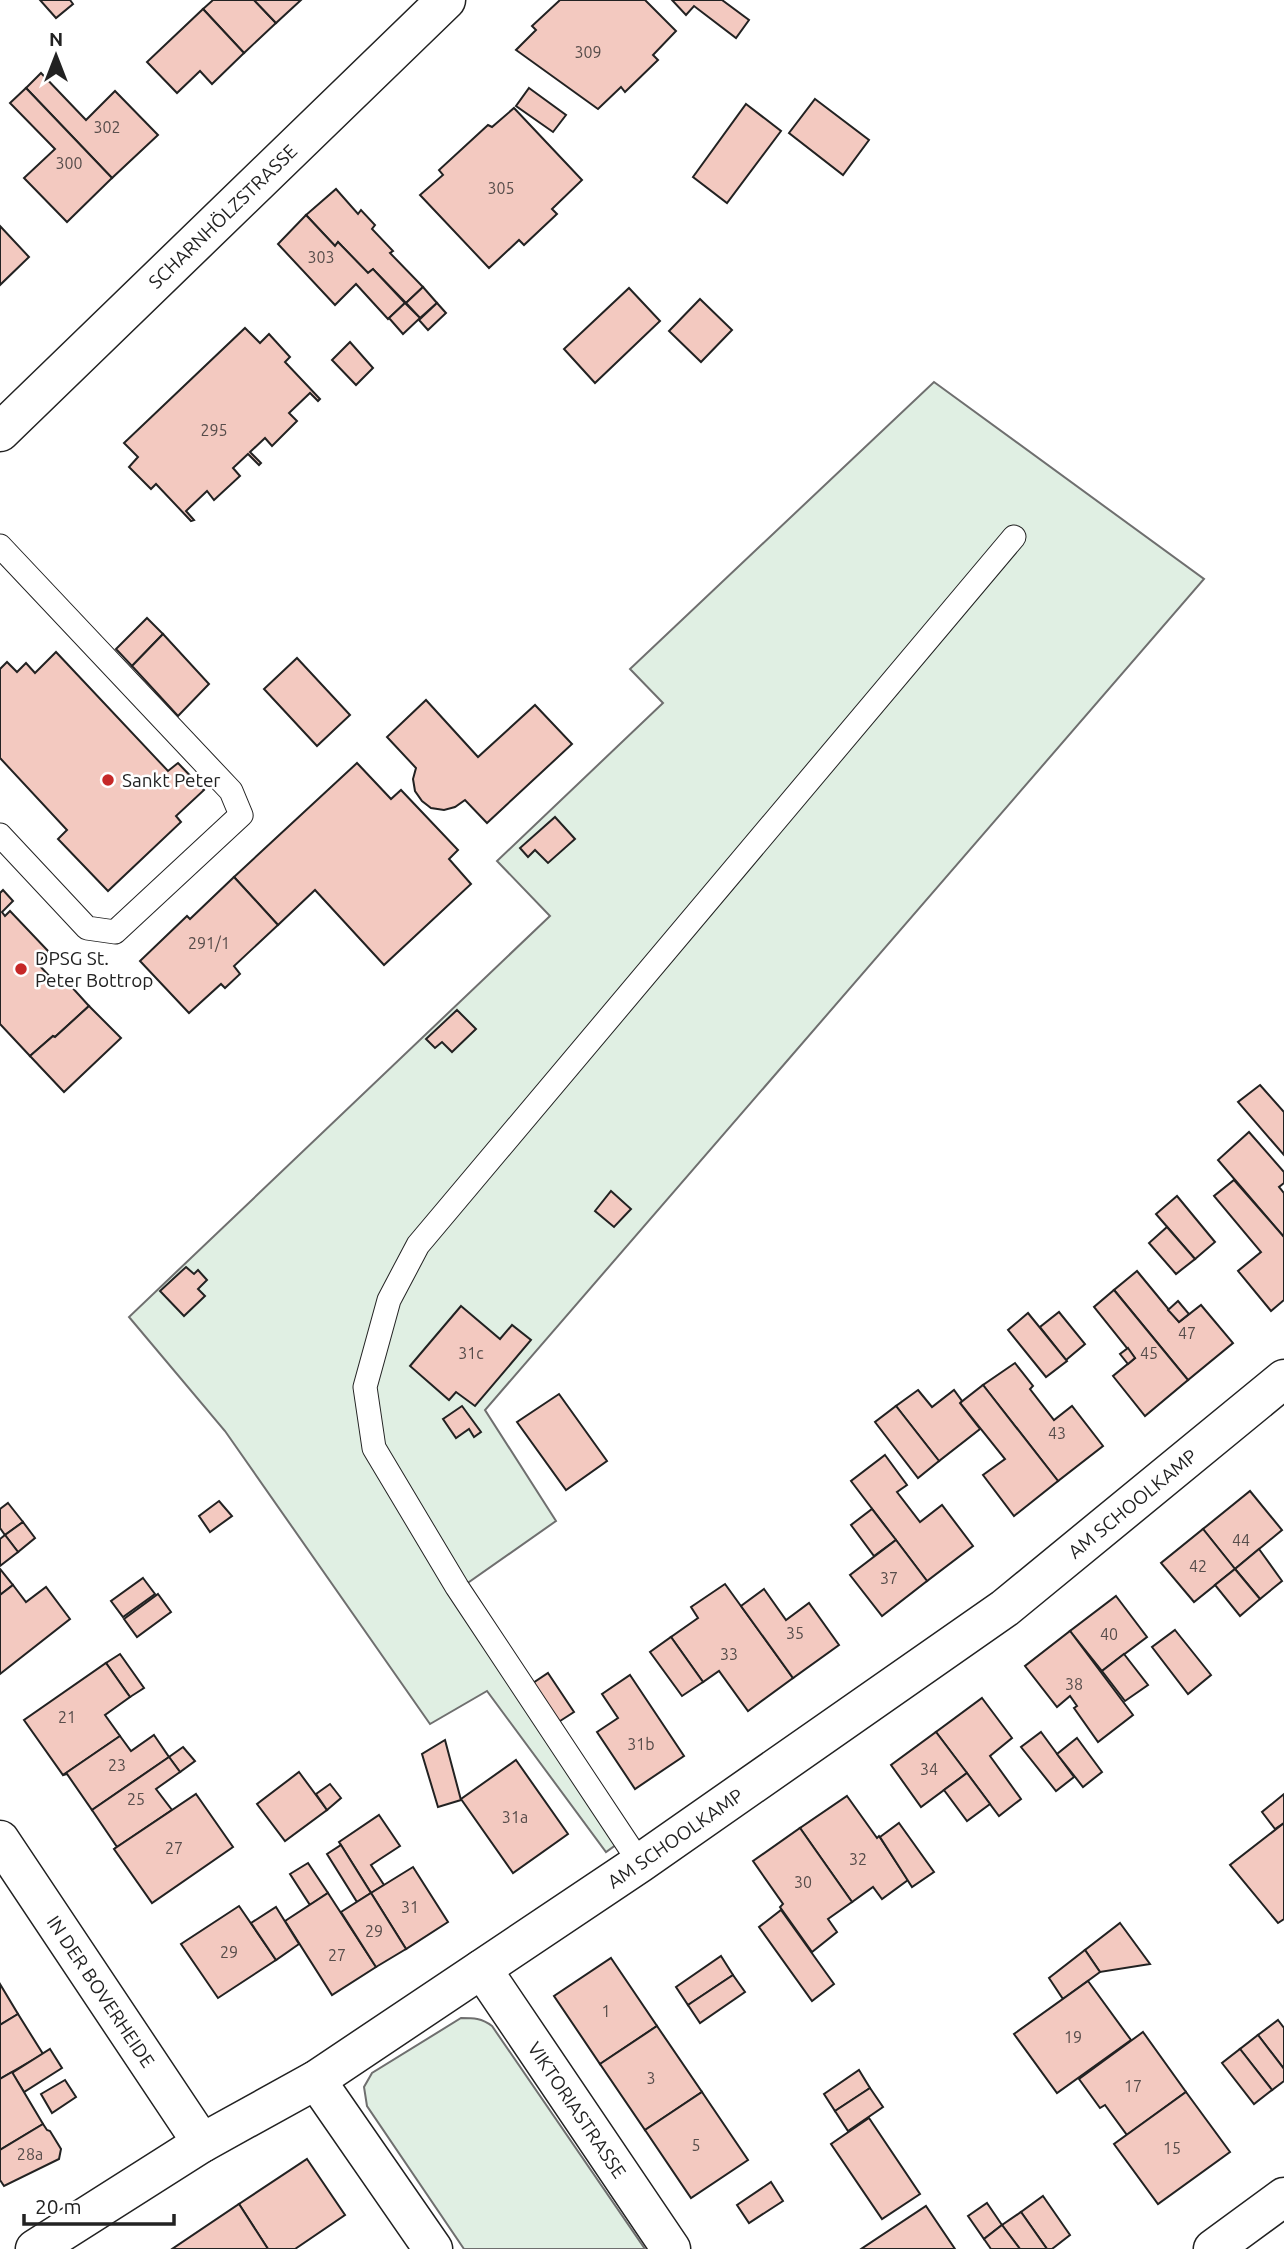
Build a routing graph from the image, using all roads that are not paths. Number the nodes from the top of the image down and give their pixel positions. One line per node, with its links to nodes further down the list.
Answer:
1 (446, 0): 2 (street, SCHARNHÖLZSTRASSE)
2 (0, 432)
3 (1014, 537): 8 (lane)
4 (0, 546): 5 (lane)
5 (0, 835)
6 (1284, 1379): 8 (street, AM SCHOOLKAMP)
7 (0, 1840): 11 (street, IN DER BOVERHEIDE)
8 (640, 1863): 9 (street, AM SCHOOLKAMP)
9 (482, 1969): 10 (street, AM SCHOOLKAMP); 15 (street, VIKTORIASTRASSE)
10 (316, 2080): 11 (street, AM SCHOOLKAMP); 14 (street)
11 (202, 2143): 13 (street, AM SCHOOLKAMP)
12 (1284, 2197): 16 (street)
13 (35, 2249)
14 (433, 2249)
15 (671, 2249)
16 (1213, 2249)

